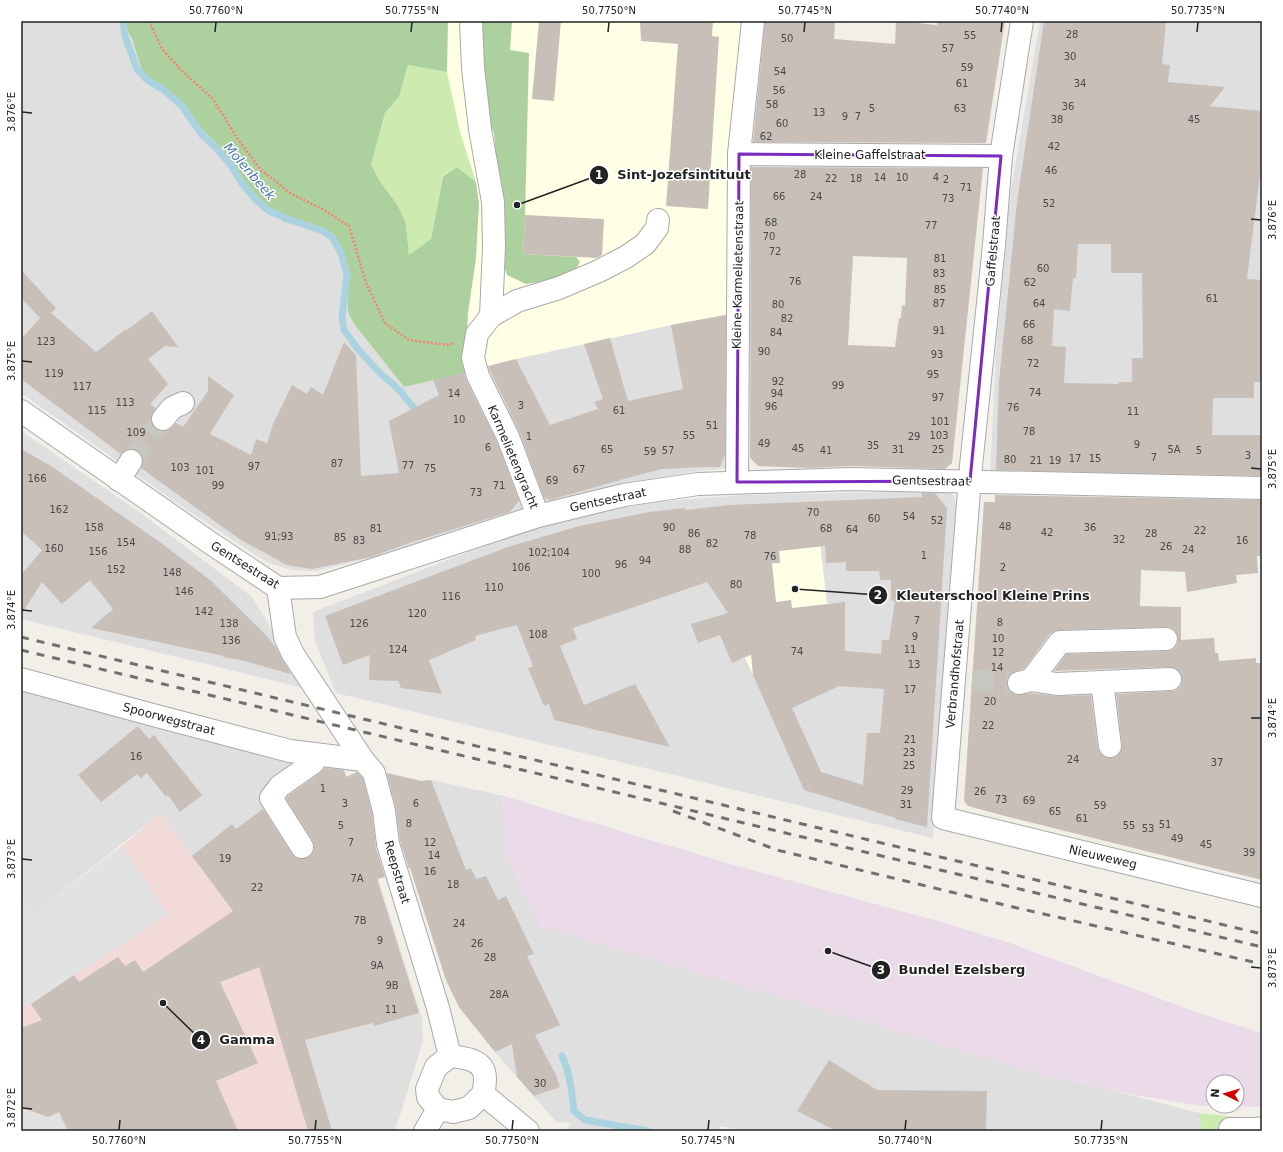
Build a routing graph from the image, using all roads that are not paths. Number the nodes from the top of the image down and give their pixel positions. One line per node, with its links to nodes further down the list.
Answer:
1 (471, 21): 7 (street)
2 (753, 21): 4 (street, Kleine Karmelietenstraat)
3 (1022, 21): 5 (street, Gaffelstraat)
4 (740, 154): 5 (street, Kleine Gaffelstraat); 13 (street, Kleine Karmelietenstraat)
5 (1001, 156): 14 (street, Gaffelstraat)
6 (658, 220): 7 (street)
7 (491, 316): 16 (street, Karmelietengracht)
8 (183, 403): 10 (street)
9 (21, 411): 12 (street, Gentsestraat)
10 (163, 419)
11 (131, 461): 12 (street)
12 (119, 480): 17 (street, Gentsestraat)
13 (737, 482): 14 (street, Gentsestraat); 16 (street, Gentsestraat)
14 (970, 482): 15 (street, Gentsestraat); 25 (street, Verbrandhofstraat)
15 (1262, 488)
16 (538, 516): 17 (street, Gentsestraat)
17 (278, 588): 24 (street, Reepstraat)
18 (1166, 639): 21 (street)
19 (21, 679): 23 (street, Spoorwegstraat)
20 (1170, 679): 21 (street)
21 (1102, 682): 22 (street)
22 (1110, 746)
23 (318, 755): 24 (street, Spoorwegstraat); 26 (street)
24 (363, 760): 28 (street, Reepstraat)
25 (943, 818): 27 (street, Nieuweweg)
26 (302, 847)
27 (1262, 896)
28 (450, 1056): 29 (street); 30 (street)
29 (483, 1094): 30 (street); 34 (street)
30 (438, 1109): 33 (street)
31 (1262, 1128): 32 (street)
32 (1230, 1129)
33 (425, 1131)
34 (528, 1131)

